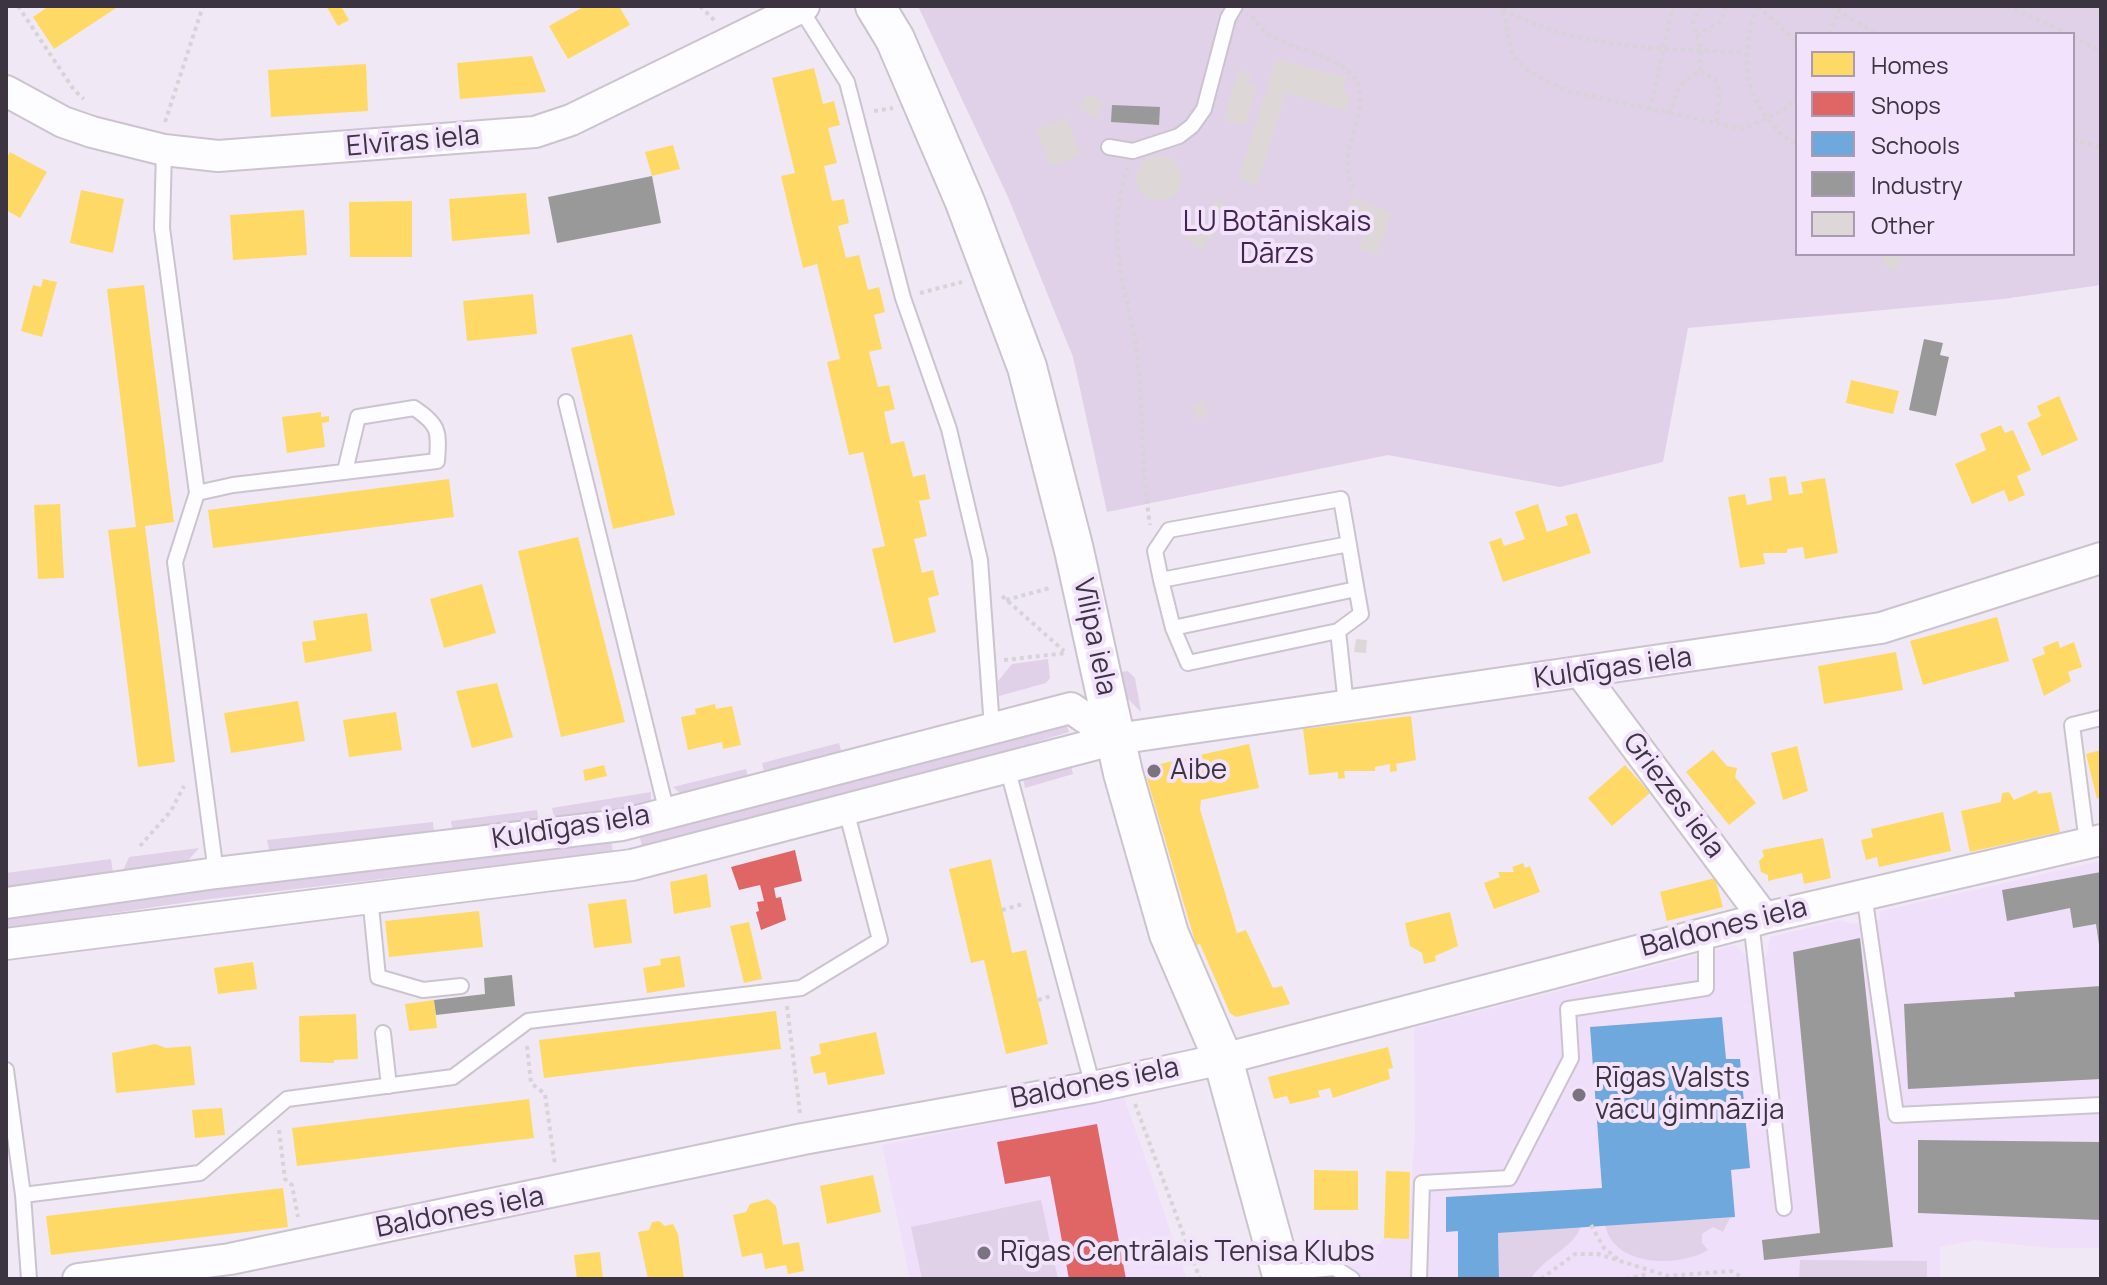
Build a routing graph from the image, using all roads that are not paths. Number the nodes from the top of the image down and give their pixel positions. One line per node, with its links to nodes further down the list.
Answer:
1 (875, 6): 20 (street, Vīlipa iela)
2 (802, 7): 5 (street, Elvīras iela); 19 (lane)
3 (1242, 9): 6 (lane)
4 (6, 91): 5 (street, Elvīras iela)
5 (163, 142): 9 (lane)
6 (1109, 147)
7 (566, 402): 23 (lane)
8 (345, 471): 8 (lane); 9 (lane)
9 (197, 493): 27 (lane)
10 (1349, 544): 12 (lane); 12 (lane); 13 (lane)
11 (2101, 558): 16 (street, Kuldīgas iela)
12 (1161, 580): 14 (lane)
13 (1356, 589): 14 (lane); 15 (lane)
14 (1173, 628): 15 (lane)
15 (1338, 631): 17 (lane)
16 (1582, 674): 17 (street, Kuldīgas iela); 31 (street, Griezes iela)
17 (1346, 705): 20 (street, Kuldīgas iela)
18 (2101, 718): 25 (lane)
19 (992, 728): 20 (street, Kuldīgas iela); 23 (street, Kuldīgas iela)
20 (1116, 739): 21 (street, Kuldīgas iela); 36 (street, Vīlipa iela)
21 (1007, 767): 22 (street, Kuldīgas iela); 39 (lane)
22 (846, 810): 26 (street, Kuldīgas iela); 38 (lane)
23 (667, 813): 24 (street, Kuldīgas iela)
24 (622, 825): 26 (street); 27 (street, Kuldīgas iela)
25 (2094, 842): 28 (street, Baldones iela)
26 (632, 865): 29 (street, Kuldīgas iela)
27 (216, 873): 30 (street, Kuldīgas iela)
28 (1864, 894): 31 (street, Baldones iela); 40 (lane)
29 (370, 896): 33 (street, Kuldīgas iela); 34 (lane)
30 (6, 903)
31 (1758, 919): 32 (street, Baldones iela); 42 (lane)
32 (1706, 932): 36 (street, Baldones iela); 47 (lane)
33 (6, 944)
34 (461, 986)
35 (383, 1033): 38 (lane)
36 (1223, 1059): 39 (street, Baldones iela); 43 (street, Vīlipa iela)
37 (6, 1070): 41 (lane)
38 (389, 1086): 41 (lane)
39 (1093, 1087): 45 (street, Baldones iela)
40 (2101, 1105)
41 (23, 1195): 44 (lane)
42 (1784, 1208)
43 (1282, 1276): 46 (lane)
44 (29, 1279)
45 (78, 1279)
46 (1352, 1279)
47 (1419, 1279)

